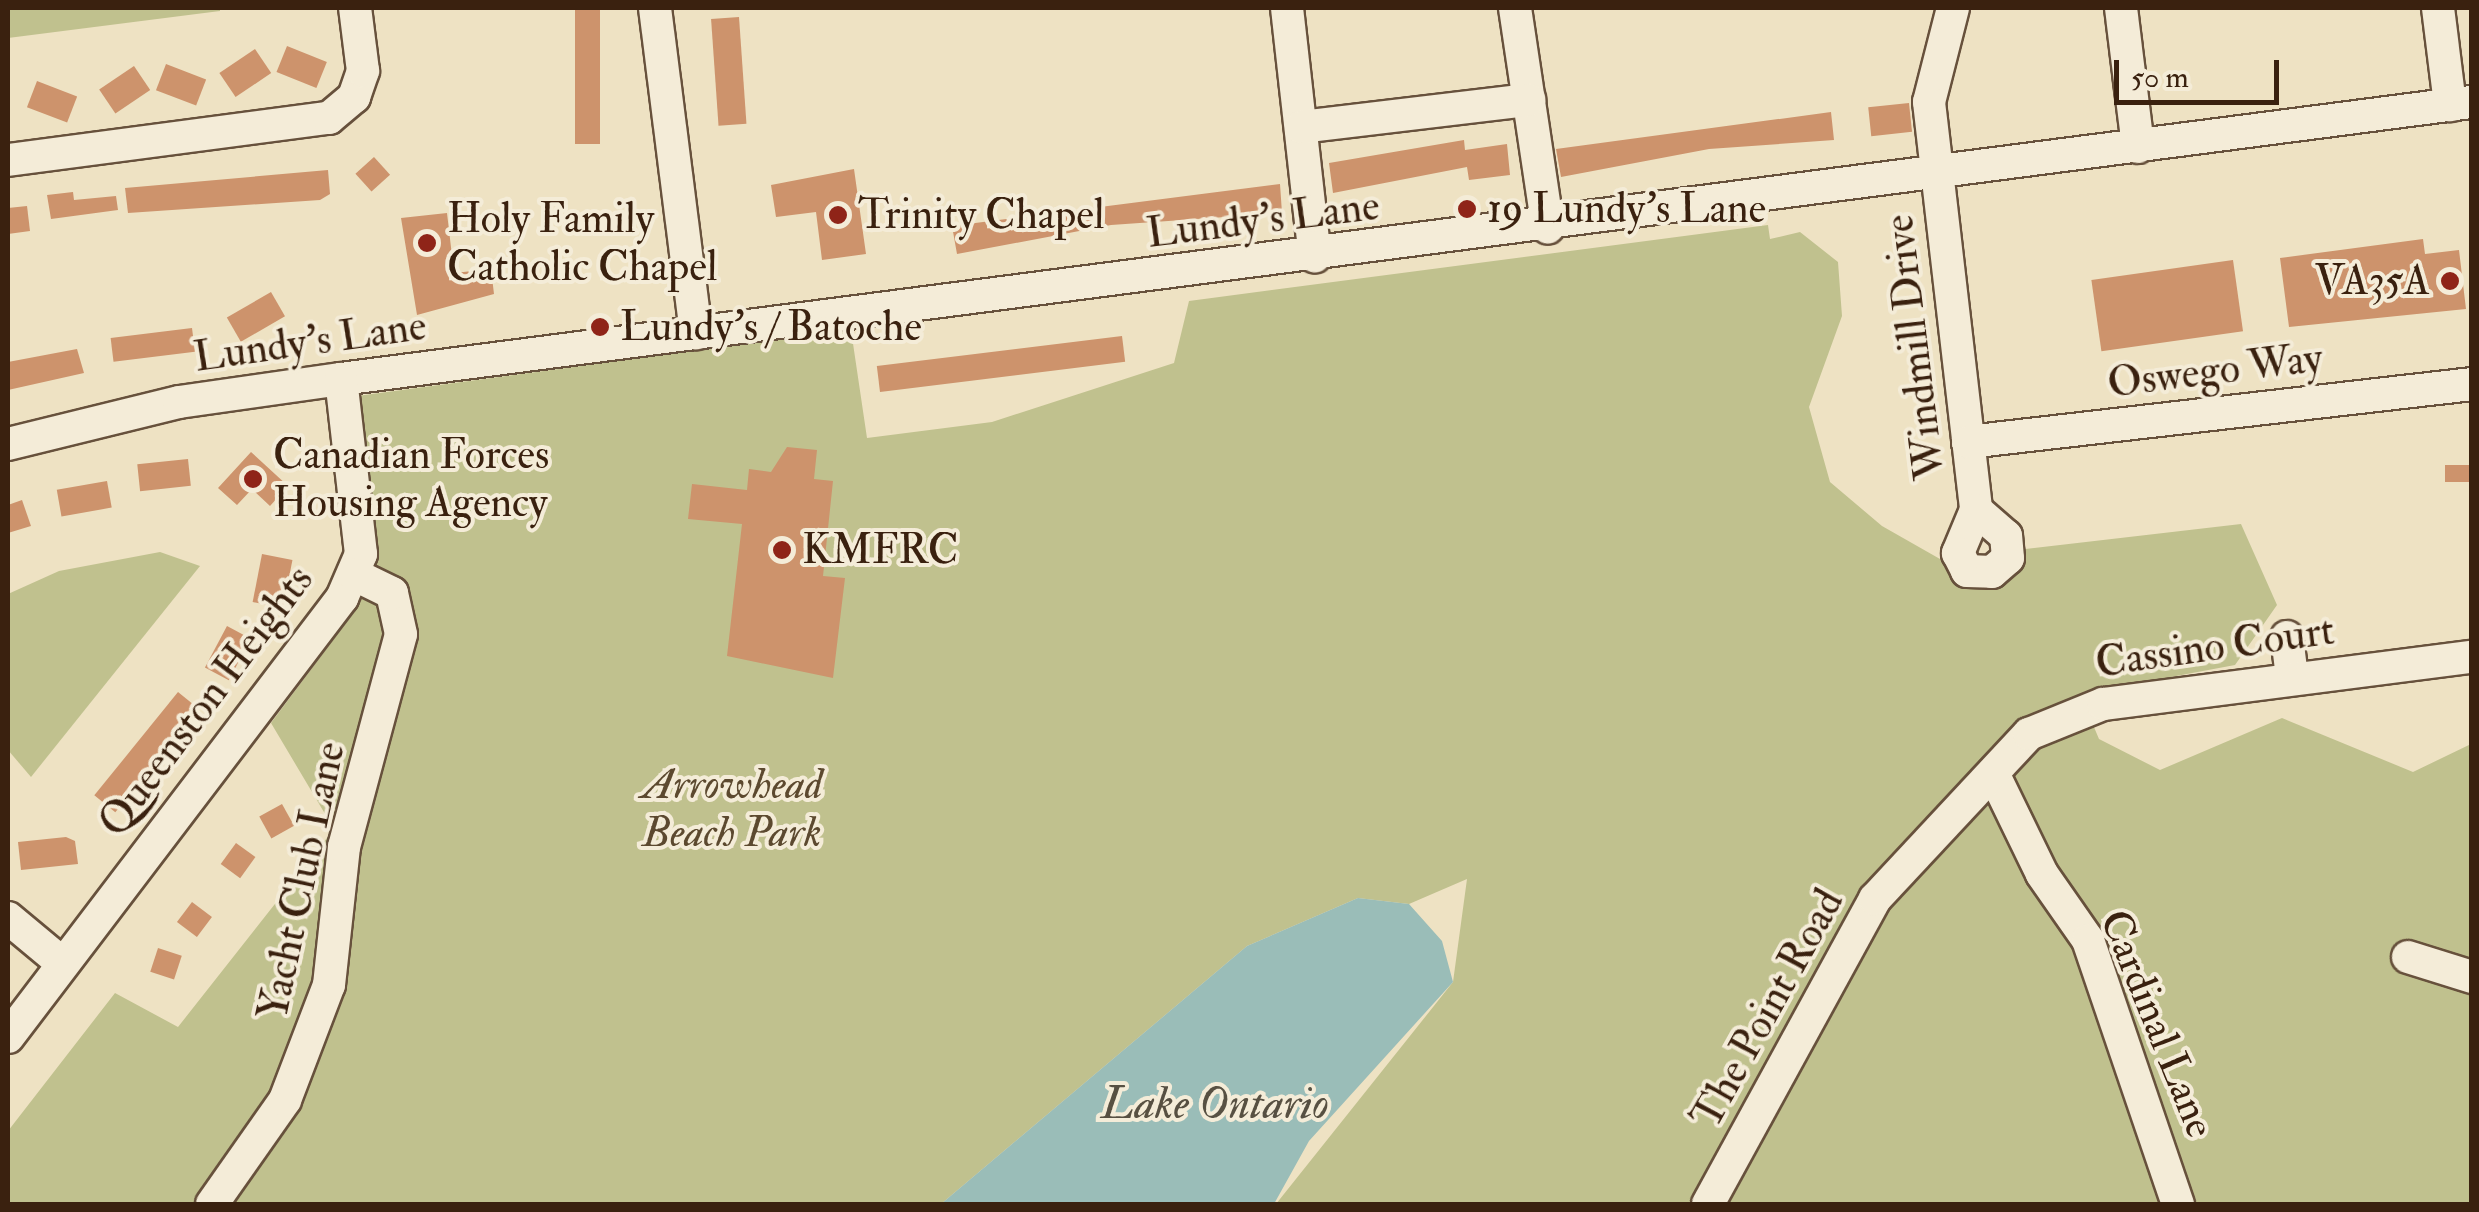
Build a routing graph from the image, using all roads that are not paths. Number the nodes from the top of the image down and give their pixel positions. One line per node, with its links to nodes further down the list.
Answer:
1 (355, 8): 12 (street)
2 (655, 8): 16 (street)
3 (1287, 8): 10 (street)
4 (1514, 8): 8 (street)
5 (1953, 8): 13 (street, Windmill Drive)
6 (2120, 8): 11 (street)
7 (2438, 8): 9 (street)
8 (1529, 100): 10 (street); 14 (street)
9 (2461, 104): 11 (street, Lundy's Lane)
10 (1300, 127): 15 (street)
11 (2138, 147): 13 (street, Lundy's Lane)
12 (8, 160)
13 (1937, 174): 14 (street, Lundy's Lane); 19 (street, Windmill Drive)
14 (1548, 228): 15 (street, Lundy's Lane)
15 (1315, 256): 16 (street, Lundy's Lane)
16 (696, 333): 17 (street, Lundy's Lane)
17 (341, 379): 20 (street, Lundy's Lane); 22 (street, Queenston Heights)
18 (2472, 384): 19 (street, Oswego Way)
19 (1968, 442): 21 (street, Windmill Drive)
20 (8, 444)
21 (1976, 510)
22 (353, 574): 29 (street, Queenston Heights); 32 (street, Yacht Club Lane)
23 (2287, 637): 25 (street)
24 (2472, 657): 25 (street, Cassino Court)
25 (2292, 677): 26 (street, Cassino Court)
26 (1993, 772): 33 (street, The Point Road); 34 (street, Cardinal Lane)
27 (8, 918): 29 (street)
28 (2408, 957): 30 (street)
29 (62, 962): 31 (street, Queenston Heights)
30 (2472, 977)
31 (8, 1036)
32 (212, 1204)
33 (1708, 1204)
34 (2178, 1204)

